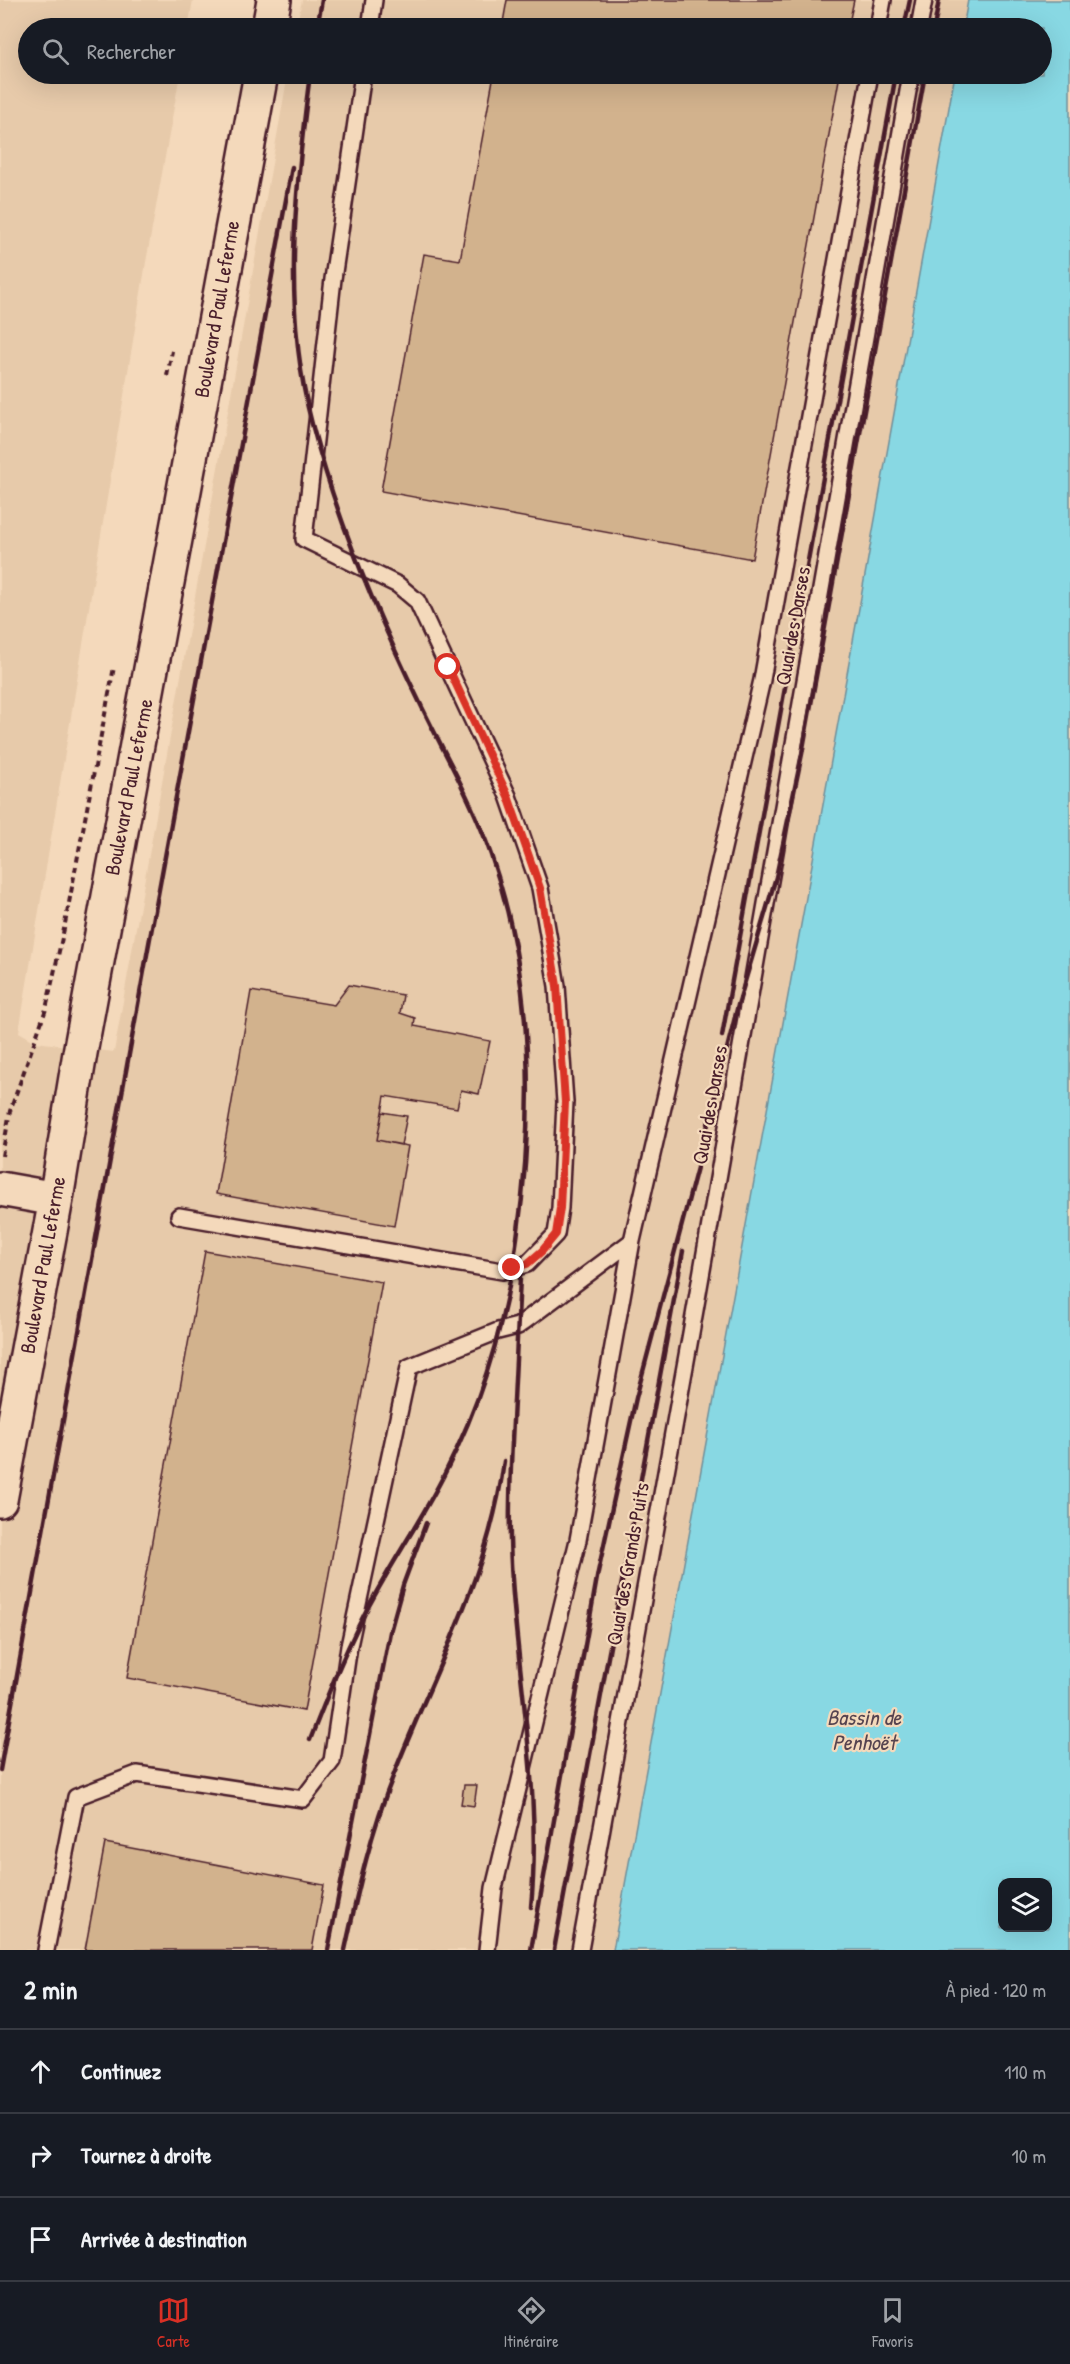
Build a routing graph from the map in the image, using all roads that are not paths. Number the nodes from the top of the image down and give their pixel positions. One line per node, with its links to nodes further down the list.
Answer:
1 (274, 0): 5 (main road)
2 (374, 0): 6 (lane)
3 (883, 0): 7 (lane)
4 (924, 0): 8 (lane)
5 (271, 18)
6 (371, 18)
7 (880, 18)
8 (921, 18)
9 (259, 84): 15 (main road, Boulevard Paul Leferme)
10 (362, 84): 16 (lane)
11 (868, 84): 17 (lane)
12 (909, 84): 13 (lane, Quai des Darses)
13 (717, 1186): 21 (lane, Quai des Grands Puits)
14 (0, 1189): 15 (main road)
15 (56, 1199): 18 (main road, Boulevard Paul Leferme)
16 (179, 1216)
17 (632, 1241): 19 (lane); 20 (lane)
18 (0, 1500)
19 (46, 1950)
20 (487, 1950)
21 (580, 1950)

